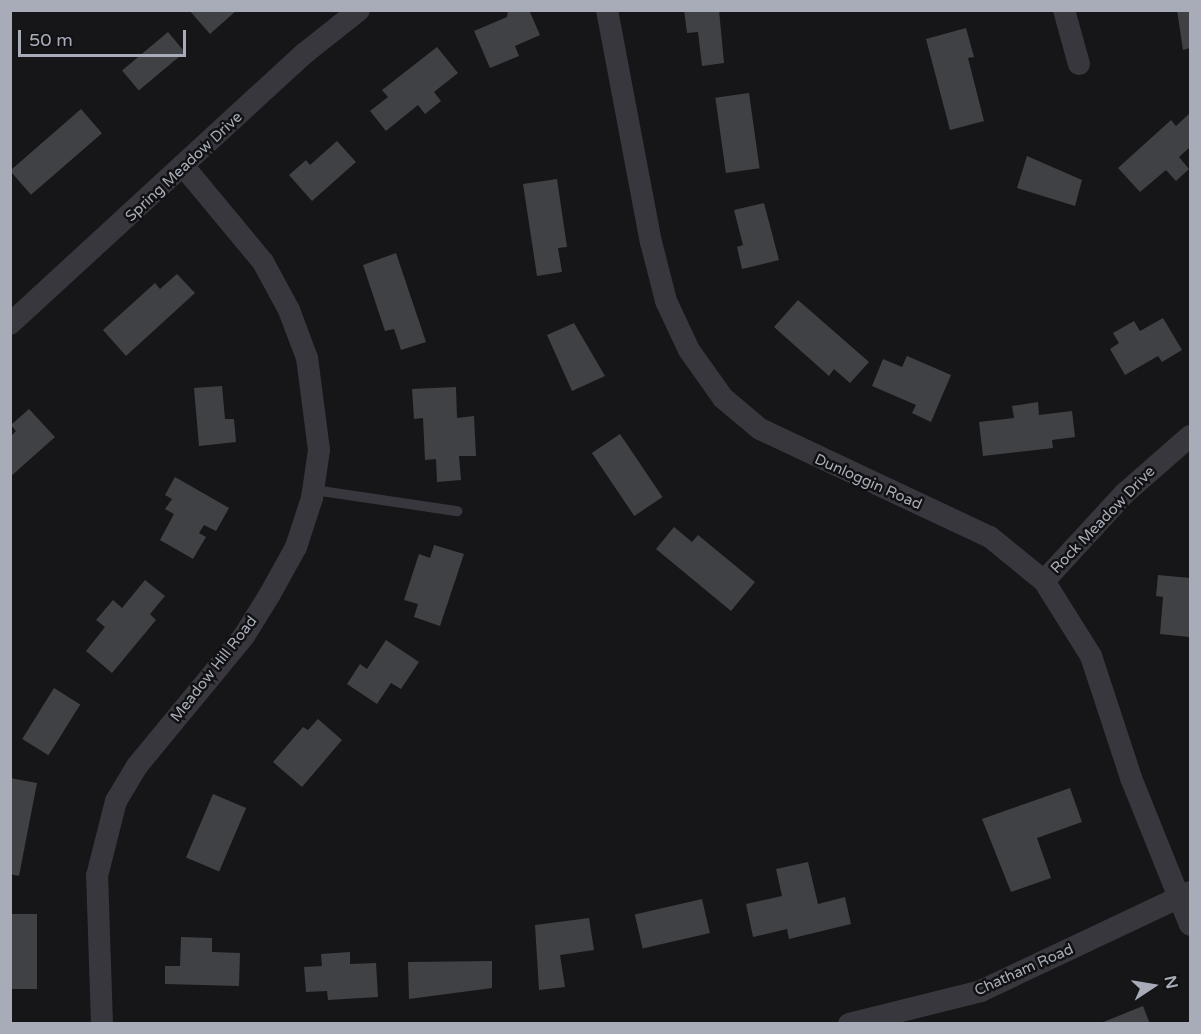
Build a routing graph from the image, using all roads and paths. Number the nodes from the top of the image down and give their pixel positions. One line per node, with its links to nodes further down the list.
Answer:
1 (359, 10): 5 (street, Spring Meadow Drive)
2 (607, 10): 10 (street, Dunloggin Road)
3 (1064, 10): 4 (street)
4 (1079, 63)
5 (184, 168): 6 (street, Spring Meadow Drive); 8 (street, Meadow Hill Road)
6 (10, 324)
7 (1191, 436): 10 (street, Rock Meadow Drive)
8 (314, 490): 9 (lane); 13 (street, Meadow Hill Road)
9 (457, 511)
10 (1044, 581): 11 (street, Dunloggin Road)
11 (1185, 895): 12 (street, Dunloggin Road); 14 (street, Chatham Road)
12 (1191, 925)
13 (102, 1023)
14 (849, 1023)

